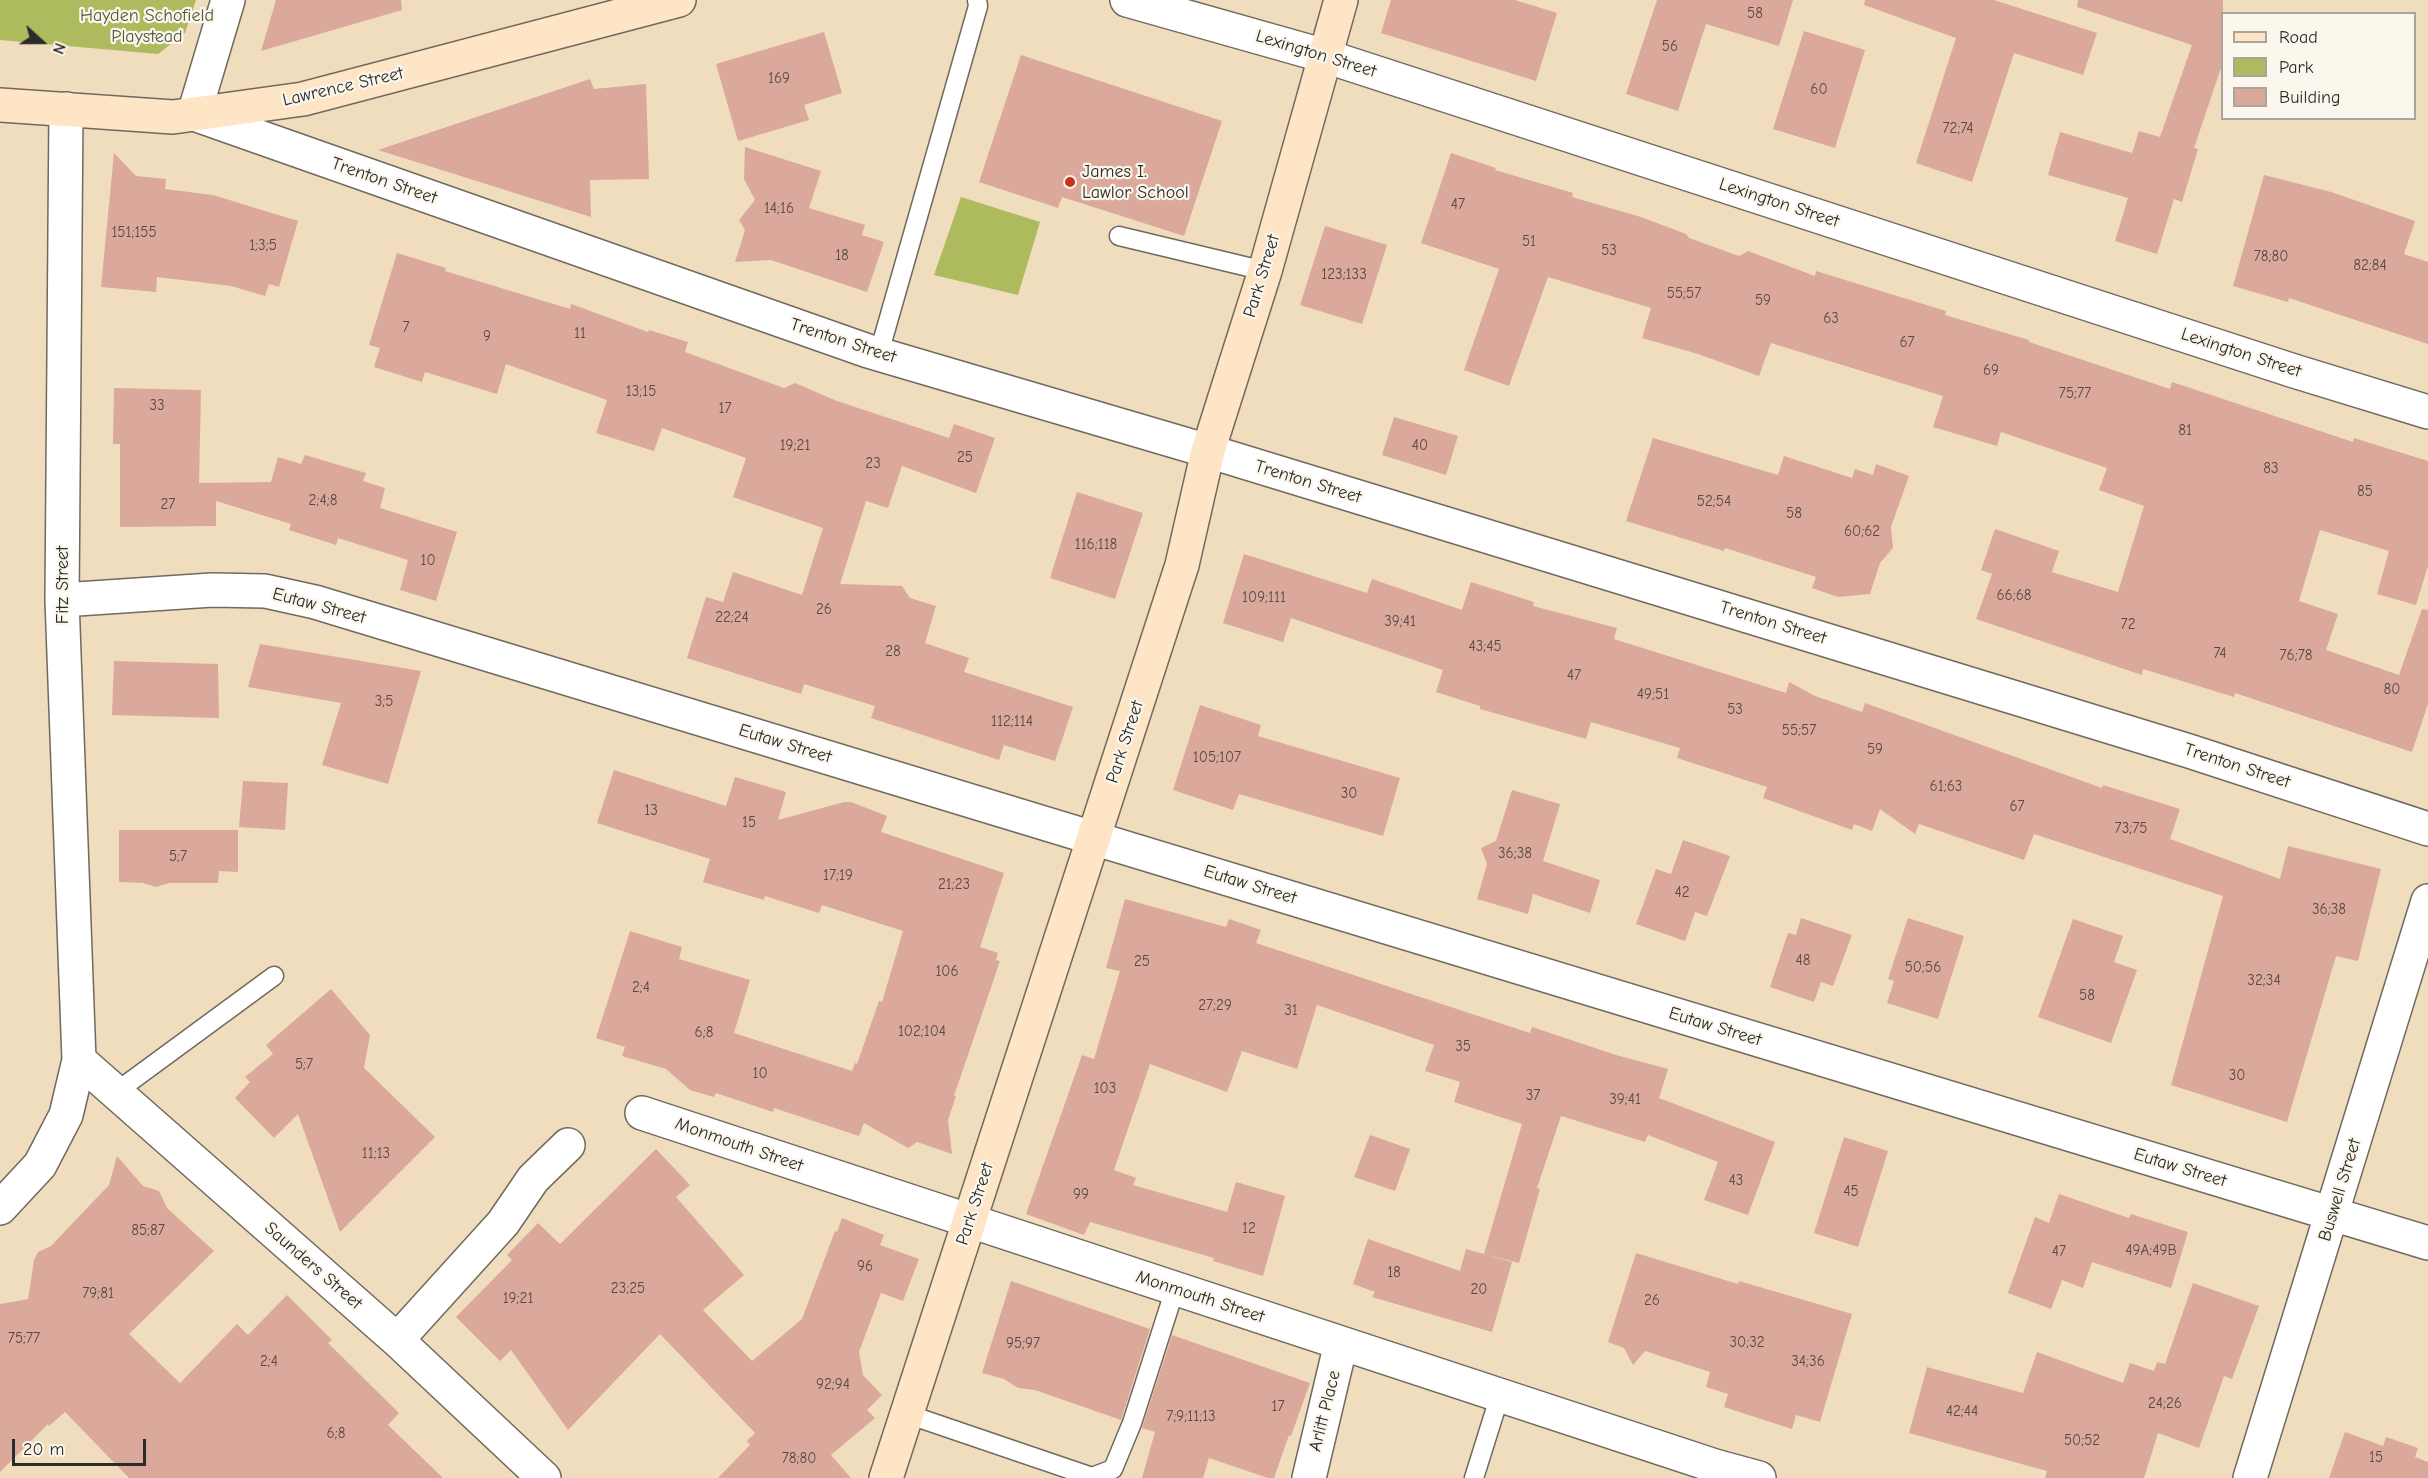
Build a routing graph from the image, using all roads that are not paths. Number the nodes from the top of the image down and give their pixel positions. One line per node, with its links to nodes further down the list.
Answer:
1 (228, 0): 9 (street)
2 (679, 0): 9 (main road, Lawrence Street)
3 (977, 0): 12 (lane)
4 (1127, 0): 6 (street, Lexington Street)
5 (1341, 0): 6 (main road, Park Street)
6 (1325, 56): 11 (main road, Park Street); 13 (street, Lexington Street)
7 (0, 105): 8 (main road, Lawrence Street)
8 (66, 109): 9 (main road, Lawrence Street); 15 (street, Fitz Street)
9 (194, 114): 12 (street, Trenton Street)
10 (1119, 236): 11 (lane)
11 (1265, 271): 14 (main road, Park Street)
12 (879, 353): 14 (street, Trenton Street)
13 (2428, 412)
14 (1208, 451): 16 (street, Trenton Street); 17 (main road, Park Street)
15 (62, 600): 17 (street, Eutaw Street); 20 (street, Fitz Street)
16 (2428, 829)
17 (1094, 838): 25 (street, Eutaw Street); 26 (main road, Park Street)
18 (2428, 901): 25 (street, Buswell Street)
19 (274, 976): 21 (lane)
20 (79, 1060): 21 (street, Saunders Street); 24 (street, Fitz Street)
21 (116, 1092): 29 (street, Saunders Street)
22 (642, 1113): 26 (street, Monmouth Street)
23 (568, 1145): 29 (street)
24 (0, 1208)
25 (2333, 1214): 27 (street, Eutaw Street); 38 (street, Buswell Street)
26 (969, 1221): 28 (street, Monmouth Street); 32 (main road, Park Street)
27 (2428, 1243)
28 (1175, 1289): 30 (street, Monmouth Street); 32 (lane)
29 (397, 1340): 33 (street, Saunders Street)
30 (1341, 1343): 31 (street, Monmouth Street); 35 (street, Arlitt Place)
31 (1500, 1395): 36 (lane); 37 (street, Monmouth Street)
32 (907, 1414): 34 (main road, Park Street)
33 (544, 1478)
34 (886, 1478)
35 (1308, 1478)
36 (1474, 1478)
37 (1760, 1478)
38 (2250, 1478)

